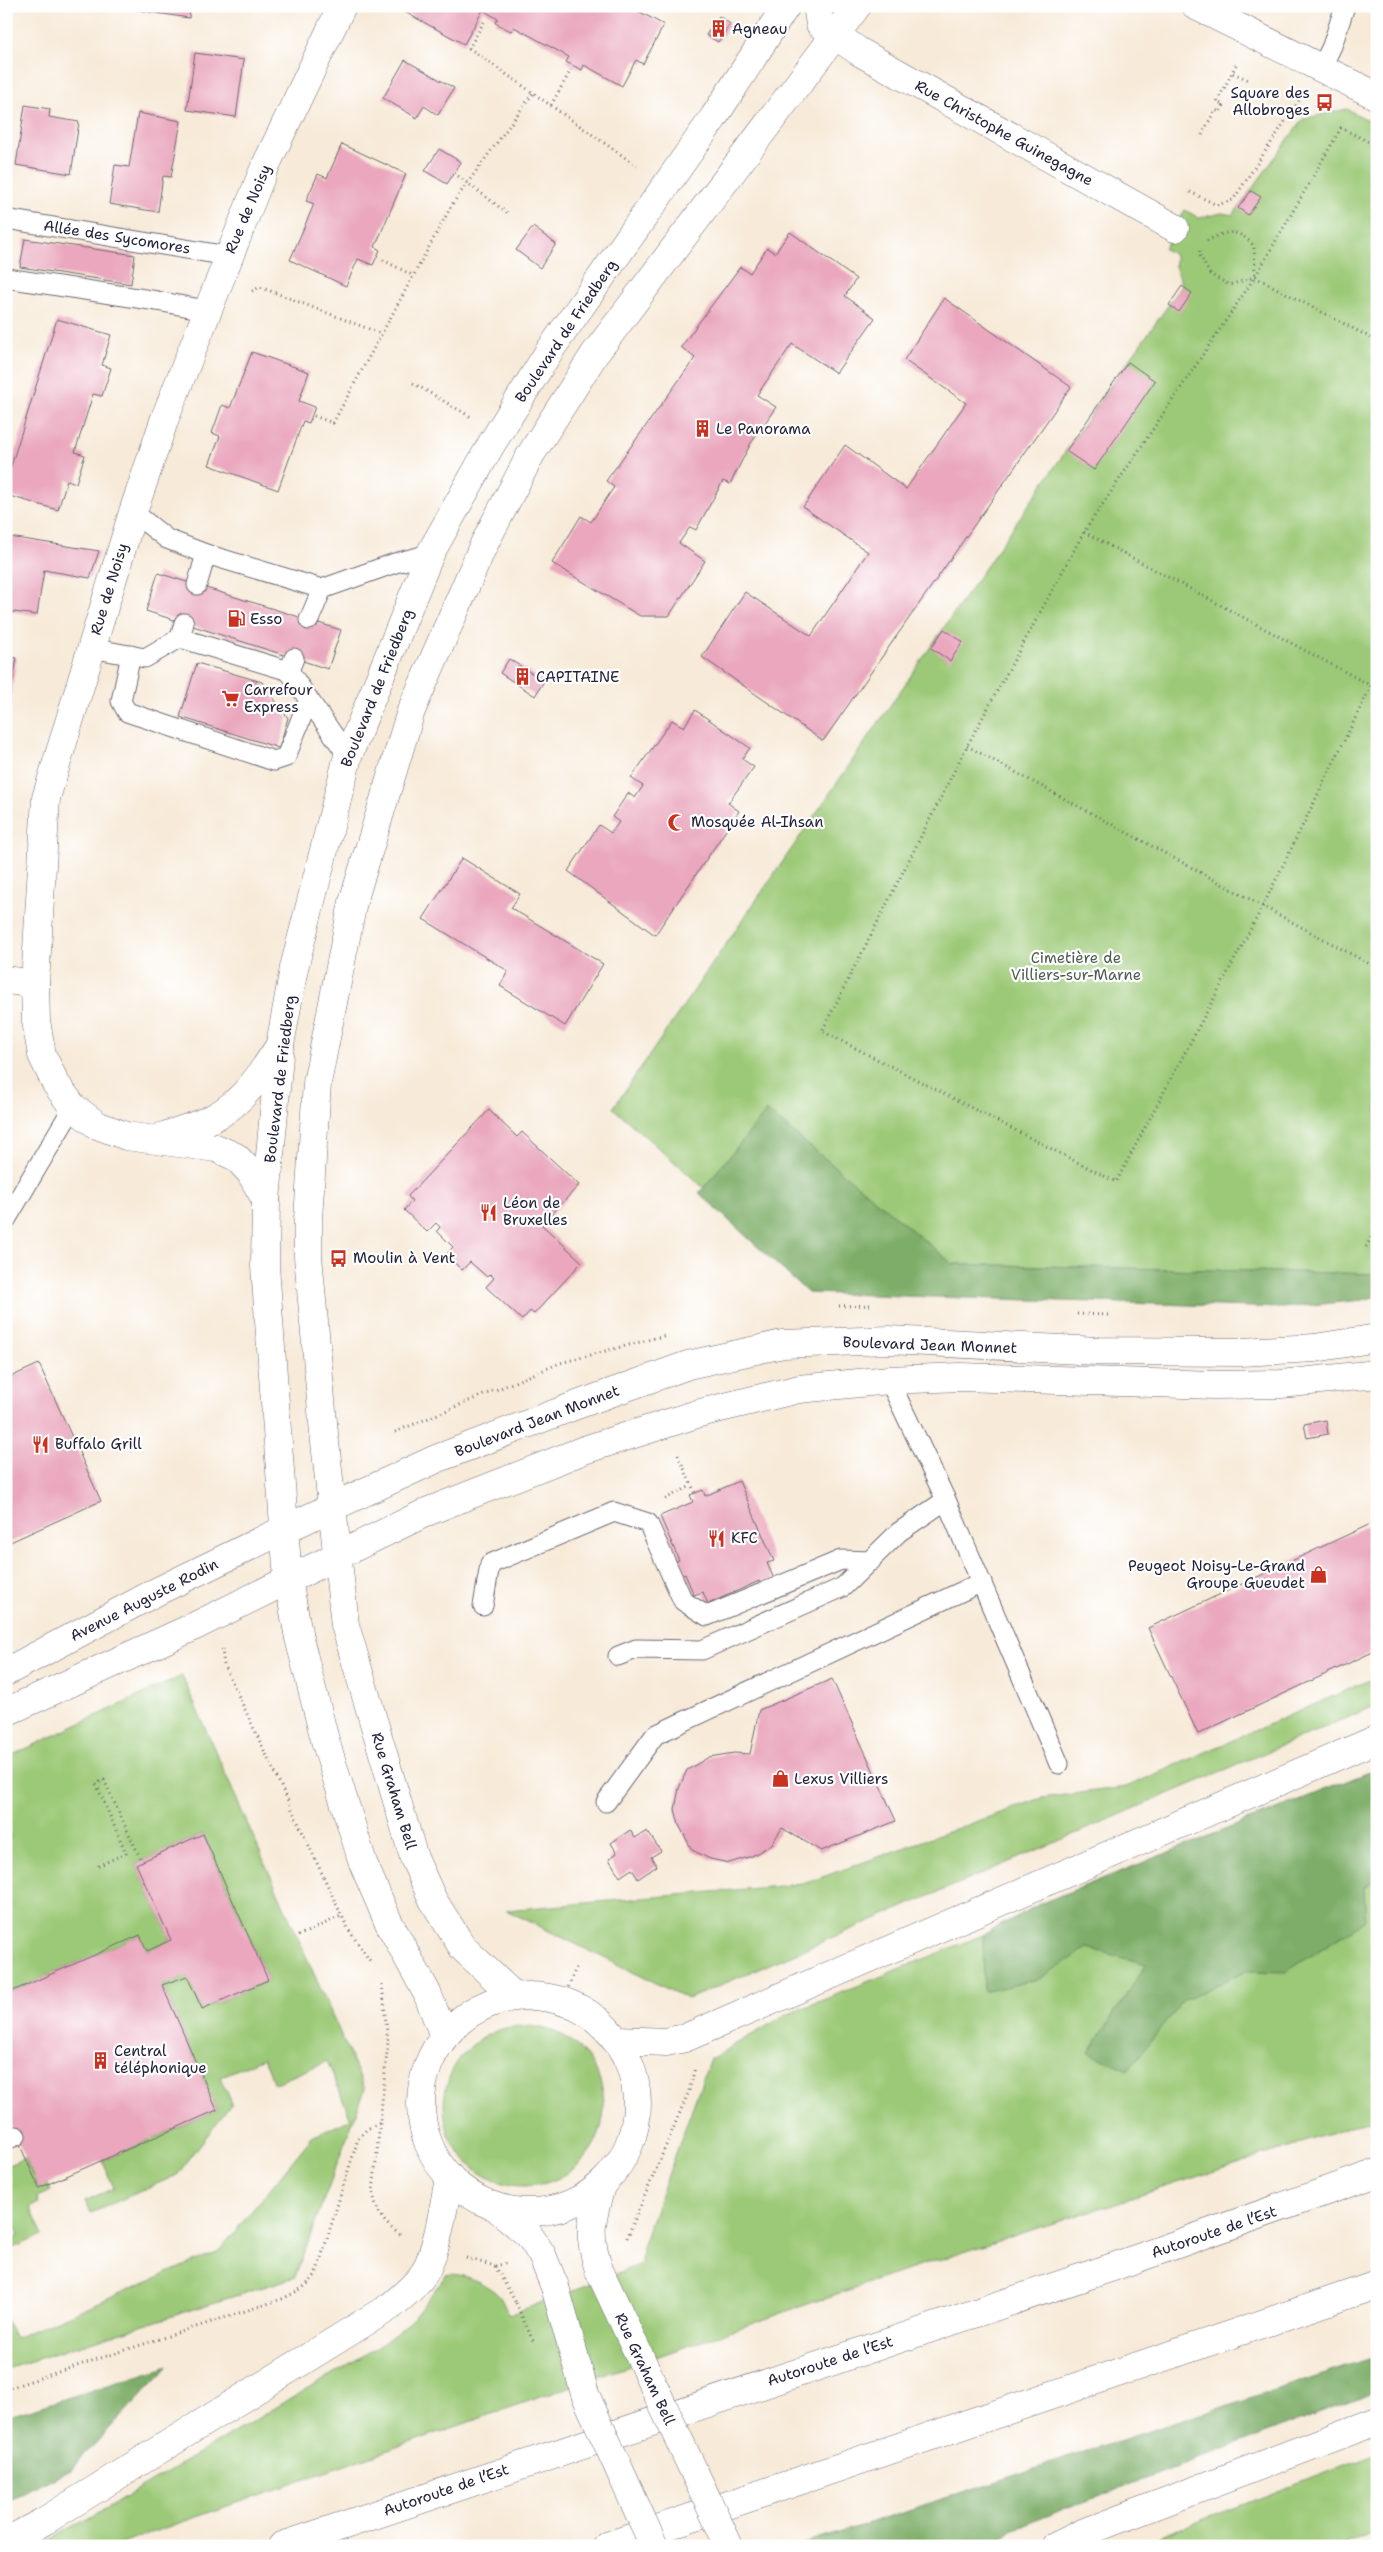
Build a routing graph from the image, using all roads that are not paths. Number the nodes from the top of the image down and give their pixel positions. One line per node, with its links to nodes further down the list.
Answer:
1 (342, 6): 12 (main road, Rue de Noisy)
2 (786, 6): 17 (main road, Boulevard de Friedberg)
3 (817, 6): 7 (main road)
4 (857, 6): 7 (main road)
5 (1196, 6): 8 (main road)
6 (1346, 6): 8 (lane)
7 (834, 36): 11 (main road, Rue Christophe Guinegagne); 36 (main road)
8 (1321, 69): 9 (main road)
9 (1377, 96)
10 (6, 219): 12 (lane, Allée des Sycomores)
11 (1175, 228)
12 (228, 256): 14 (main road, Rue de Noisy)
13 (6, 278): 14 (lane)
14 (206, 310): 15 (main road, Rue de Noisy)
15 (133, 512): 16 (lane); 21 (main road, Rue de Noisy)
16 (206, 554): 18 (lane); 19 (lane)
17 (430, 554): 19 (lane); 24 (main road, Boulevard de Friedberg)
18 (197, 585)
19 (322, 589): 20 (lane)
20 (309, 620)
21 (91, 648): 22 (lane); 26 (main road, Rue de Noisy)
22 (131, 655): 23 (lane); 23 (lane)
23 (308, 701): 24 (lane)
24 (348, 756): 27 (main road, Boulevard de Friedberg)
25 (6, 980): 26 (main road)
26 (35, 984): 28 (main road, Rue de Noisy)
27 (280, 1045): 29 (main road, Rue de Noisy); 30 (main road, Boulevard de Friedberg)
28 (73, 1107): 29 (main road, Rue de Noisy); 31 (lane)
29 (157, 1139): 30 (main road, Rue de Noisy)
30 (266, 1200): 37 (main road, Boulevard de Friedberg)
31 (6, 1220)
32 (1377, 1338): 36 (main road, Boulevard Jean Monnet)
33 (1377, 1374): 34 (main road, Boulevard Jean Monnet)
34 (889, 1380): 35 (lane); 38 (main road, Boulevard Jean Monnet)
35 (946, 1500): 39 (lane); 41 (lane)
36 (331, 1506): 37 (main road, Boulevard Jean Monnet); 38 (main road, Rue Graham Bell)
37 (283, 1530): 40 (main road, Boulevard de Friedberg); 44 (main road, Avenue Auguste Rodin)
38 (337, 1556): 40 (main road, Boulevard Jean Monnet); 49 (main road, Rue Graham Bell)
39 (871, 1561): 42 (lane); 43 (lane)
40 (288, 1580): 45 (main road); 50 (main road)
41 (982, 1582): 47 (lane); 48 (lane)
42 (482, 1606)
43 (618, 1656)
44 (6, 1672)
45 (6, 1712)
46 (1377, 1739): 51 (main road)
47 (1059, 1764)
48 (606, 1802)
49 (514, 1996): 50 (main road, Rue Graham Bell); 51 (main road, Rue Graham Bell)
50 (444, 2036): 53 (main road, Rue Graham Bell)
51 (618, 2040): 54 (main road, Rue Graham Bell)
52 (1377, 2173): 59 (main road, Autoroute de l’Est)
53 (450, 2179): 55 (main road, Rue Graham Bell); 58 (main road)
54 (602, 2186): 55 (main road, Rue Graham Bell); 62 (main road, Rue Graham Bell, bridge)
55 (498, 2209): 61 (main road, Rue Graham Bell, bridge)
56 (1377, 2285): 60 (main road)
57 (1377, 2420): 63 (main road)
58 (6, 2542)
59 (282, 2546)
60 (607, 2546)
61 (654, 2546)
62 (729, 2546)
63 (1056, 2546)

